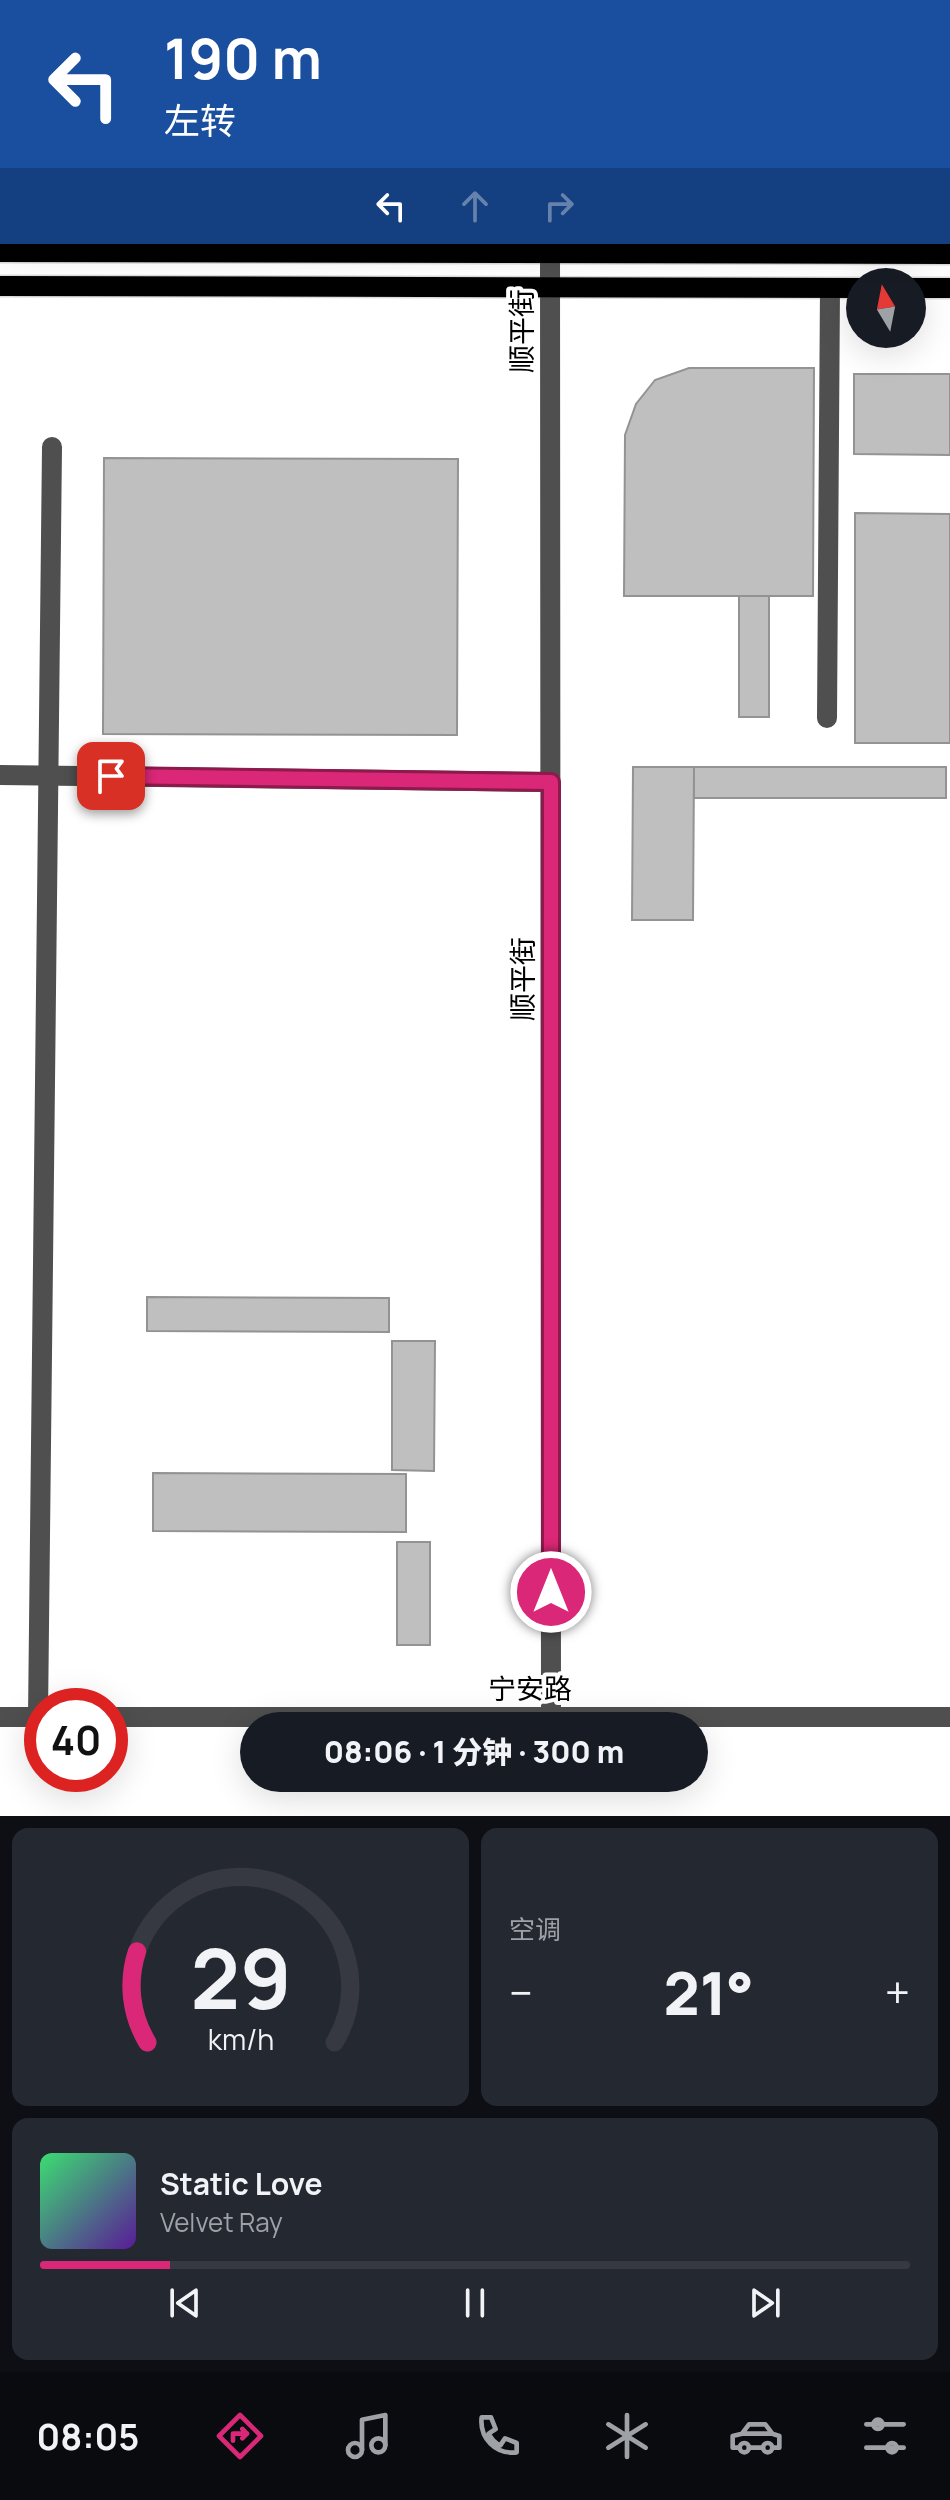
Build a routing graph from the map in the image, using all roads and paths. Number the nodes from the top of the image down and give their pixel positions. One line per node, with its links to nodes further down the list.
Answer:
1 (550, 248): 2 (main road); 3 (main road); 5 (street, 顺平街)
2 (0, 252)
3 (950, 254)
4 (0, 286): 5 (main road)
5 (550, 287): 6 (main road); 14 (street, 顺平街)
6 (830, 288): 7 (main road); 11 (street)
7 (846, 288)
8 (926, 288): 9 (main road)
9 (950, 288)
10 (52, 447): 13 (street)
11 (827, 718)
12 (0, 775): 13 (street)
13 (49, 775): 14 (street); 15 (street)
14 (551, 782): 16 (street, 顺平街)
15 (40, 1688)
16 (551, 1712)
17 (0, 1717): 18 (street)
18 (24, 1717)
19 (128, 1717): 20 (street, 宁安路)
20 (240, 1717)
21 (708, 1717): 22 (street, 宁安路)
22 (950, 1717)

